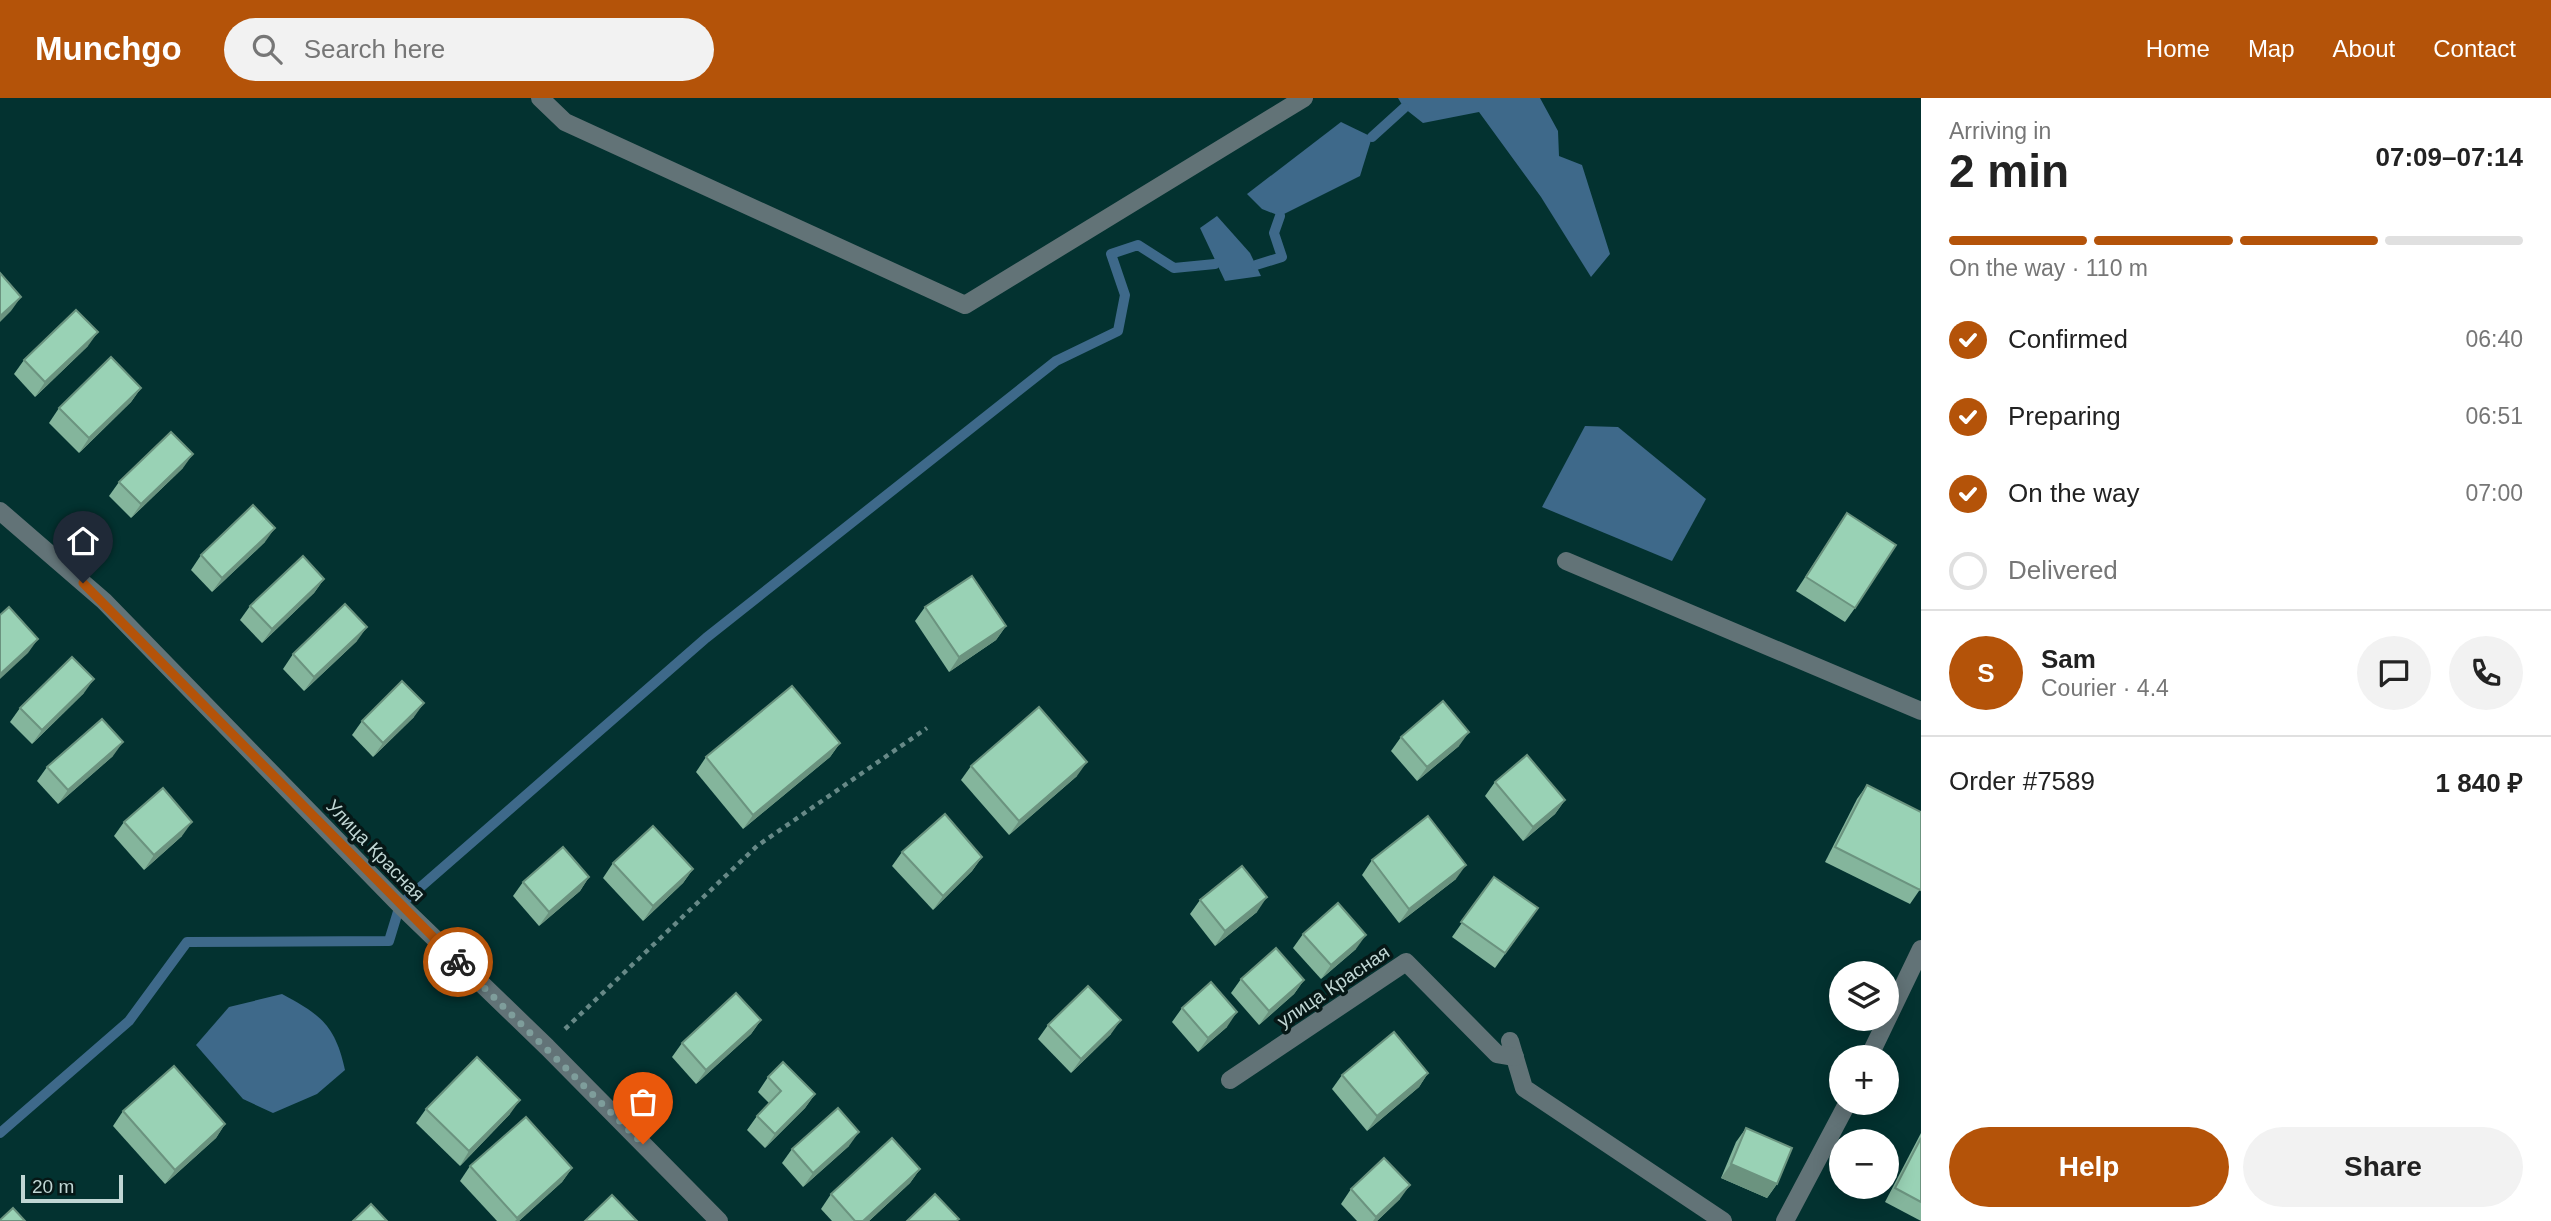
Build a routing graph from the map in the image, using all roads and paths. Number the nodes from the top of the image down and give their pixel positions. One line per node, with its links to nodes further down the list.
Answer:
1 (540, 98): 2 (street)
2 (1304, 98)
3 (0, 511): 9 (street, Улица Красная)
4 (1566, 561): 5 (street)
5 (1921, 711)
6 (927, 729): 9 (path)
7 (1921, 949): 8 (street)
8 (1876, 1045)
9 (547, 1047): 12 (street, Улица Красная)
10 (1230, 1080): 13 (street, улица Красная)
11 (1841, 1115): 14 (street)
12 (719, 1221)
13 (1723, 1221)
14 (1786, 1221)

